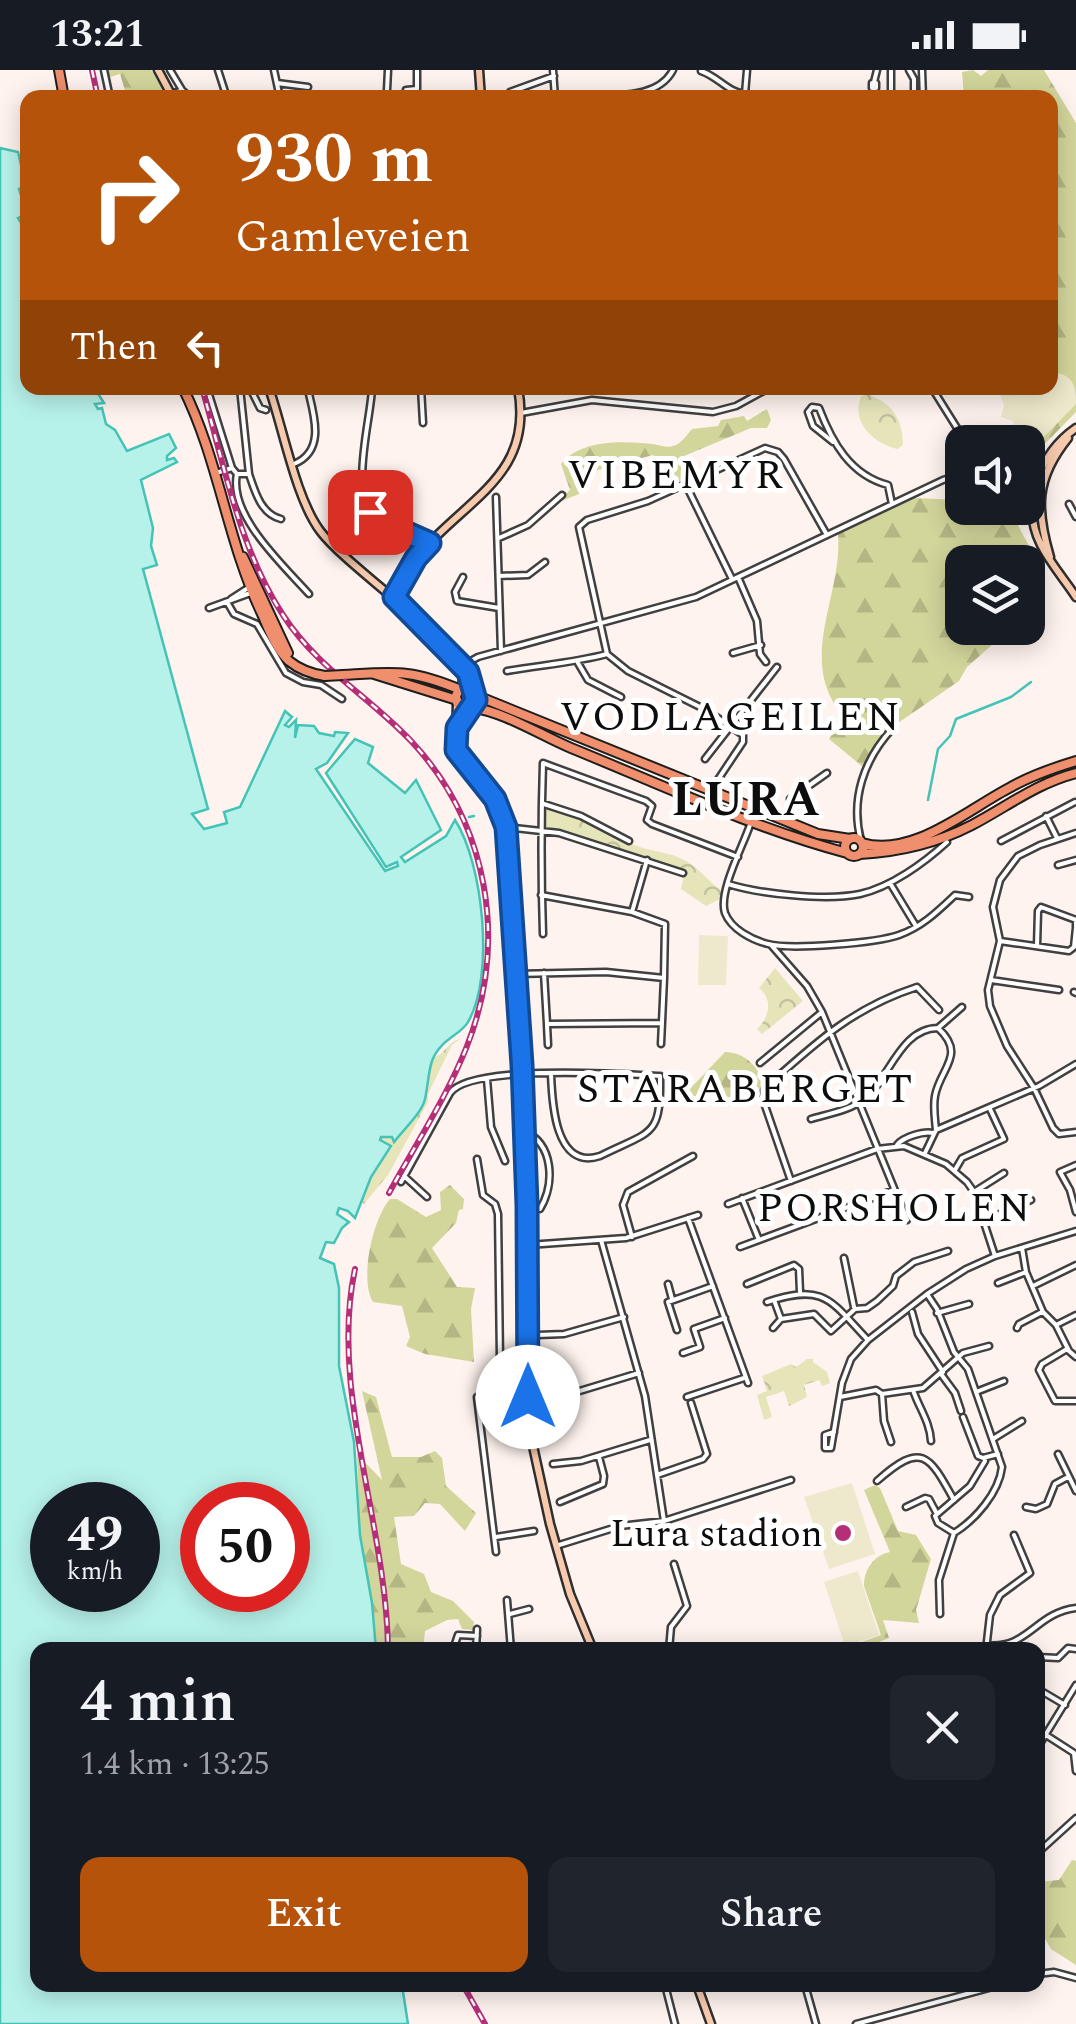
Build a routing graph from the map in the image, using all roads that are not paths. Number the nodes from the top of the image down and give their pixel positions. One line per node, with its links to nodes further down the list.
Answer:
1 (170, 70): 11 (street)
2 (274, 70): 8 (street)
3 (388, 70): 13 (street)
4 (673, 70): 15 (street)
5 (892, 70): 9 (street)
6 (702, 71): 16 (street)
7 (554, 73): 14 (street)
8 (277, 83): 10 (street); 12 (street)
9 (891, 85): 17 (street); 18 (street)
10 (308, 87)
11 (182, 90)
12 (278, 90)
13 (387, 90)
14 (515, 90)
15 (648, 90)
16 (730, 90)
17 (878, 90)
18 (891, 90)
19 (187, 395): 39 (main road)
20 (209, 395): 38 (street)
21 (241, 395): 41 (street)
22 (254, 395): 30 (street)
23 (271, 395): 36 (main road)
24 (307, 395): 36 (street)
25 (371, 395): 53 (street)
26 (422, 395): 32 (street)
27 (519, 395): 31 (main road)
28 (756, 395): 31 (street)
29 (936, 395): 33 (street)
30 (266, 410)
31 (520, 413): 53 (main road)
32 (424, 423)
33 (955, 425)
34 (1075, 428): 37 (main road)
35 (834, 442): 35 (street); 46 (street)
36 (294, 464): 62 (main road)
37 (1045, 466)
38 (232, 468): 39 (street); 40 (street)
39 (216, 473): 59 (main road)
40 (238, 474): 41 (street); 60 (street)
41 (250, 474): 49 (street)
42 (945, 481): 46 (street)
43 (685, 484): 51 (street); 58 (street); 66 (street)
44 (562, 495): 52 (street)
45 (496, 498): 52 (street)
46 (892, 504): 51 (street)
47 (1069, 504): 48 (street)
48 (1076, 517)
49 (281, 519)
50 (1034, 525): 61 (main road)
51 (827, 534): 57 (street)
52 (499, 538): 56 (street)
53 (430, 543): 62 (main road)
54 (546, 562): 56 (street)
55 (464, 576): 65 (street)
56 (499, 576): 65 (street)
57 (738, 576): 58 (street); 67 (street)
58 (732, 579): 66 (street)
59 (253, 590): 63 (street); 78 (main road, bridge)
60 (309, 594)
61 (1076, 596)
62 (394, 597): 74 (main road)
63 (227, 602): 64 (street); 82 (street)
64 (209, 608)
65 (498, 608): 68 (street)
66 (599, 626): 68 (street); 70 (street)
67 (761, 645): 69 (street); 72 (street)
68 (501, 651): 74 (street)
69 (733, 653)
70 (607, 654): 71 (street); 85 (street)
71 (578, 662): 73 (street); 81 (street)
72 (766, 662)
73 (541, 664): 76 (street); 77 (street)
74 (463, 667): 79 (main road); 80 (main road)
75 (776, 667): 85 (street)
76 (507, 671)
77 (541, 672)
78 (374, 674): 79 (main road); 83 (main road)
79 (462, 690): 80 (main road); 83 (main road)
80 (475, 694): 84 (main road); 102 (main road)
81 (621, 697)
82 (342, 698)
83 (457, 701): 84 (main road); 86 (main road)
84 (470, 708): 86 (main road); 97 (main road)
85 (731, 724): 88 (street); 92 (street)
86 (457, 728): 98 (main road)
87 (893, 728): 102 (street)
88 (705, 758)
89 (1076, 759): 102 (main road)
90 (827, 773): 93 (street)
91 (1076, 774): 106 (main road)
92 (717, 781)
93 (790, 799)
94 (1074, 802): 96 (street)
95 (544, 804): 99 (street); 104 (street); 109 (street)
96 (1046, 816): 101 (street); 103 (street)
97 (752, 820): 107 (main road); 109 (street)
98 (506, 827): 99 (street); 126 (main road)
99 (539, 830): 111 (street); 117 (street)
100 (1076, 833): 101 (street)
101 (1057, 838): 123 (street)
102 (856, 840): 107 (main road); 108 (main road)
103 (1001, 840)
104 (629, 841)
105 (947, 842): 110 (street)
106 (920, 846): 108 (main road); 110 (street)
107 (847, 854): 108 (main road)
108 (860, 854)
109 (738, 857): 116 (street)
110 (925, 859): 115 (street)
111 (647, 860): 114 (street); 119 (street)
112 (1076, 860): 113 (street)
113 (1058, 866)
114 (682, 874)
115 (890, 882): 116 (street); 120 (street)
116 (728, 884): 124 (street)
117 (542, 895): 119 (street); 122 (street)
118 (969, 898): 120 (street)
119 (632, 912): 128 (street)
120 (917, 927): 124 (street)
121 (1076, 928): 125 (street); 125 (street)
122 (543, 934)
123 (1000, 942): 125 (street); 129 (street)
124 (771, 945): 133 (street)
125 (1036, 946)
126 (515, 974): 127 (street); 142 (main road)
127 (544, 974): 128 (street); 135 (street)
128 (664, 978): 134 (street)
129 (991, 980): 130 (street); 145 (street)
130 (1059, 990)
131 (962, 1007): 136 (street)
132 (940, 1010): 137 (street)
133 (822, 1012): 137 (street); 140 (street)
134 (662, 1023): 135 (street); 138 (street)
135 (547, 1024): 139 (street)
136 (938, 1028): 146 (street); 150 (street)
137 (830, 1030): 146 (street); 163 (street)
138 (661, 1044)
139 (548, 1045)
140 (760, 1062)
141 (1076, 1064): 145 (street)
142 (521, 1074): 143 (street); 144 (street); 149 (main road)
143 (550, 1074): 143 (street)
144 (487, 1077): 157 (street); 161 (street)
145 (1036, 1087): 147 (street); 151 (street)
146 (859, 1102): 148 (street); 153 (street)
147 (990, 1109): 150 (street); 159 (street)
148 (812, 1120)
149 (524, 1132): 170 (street); 180 (main road)
150 (934, 1132): 152 (street); 154 (street)
151 (1076, 1132)
152 (896, 1145): 153 (street); 154 (street)
153 (877, 1150): 163 (street); 164 (street)
154 (925, 1153): 159 (street)
155 (693, 1156): 177 (street)
156 (477, 1160): 221 (street)
157 (505, 1161)
158 (1076, 1164): 171 (street)
159 (955, 1170): 165 (street)
160 (1004, 1173): 165 (street)
161 (404, 1176): 162 (street); 166 (street)
162 (401, 1182)
163 (790, 1182): 167 (street)
164 (894, 1190): 174 (street); 179 (street)
165 (974, 1192): 175 (street)
166 (427, 1197)
167 (742, 1198): 169 (street); 179 (street)
168 (1030, 1200): 175 (street)
169 (728, 1204)
170 (540, 1209)
171 (1076, 1212)
172 (698, 1215): 173 (street)
173 (688, 1218): 177 (street); 191 (street)
174 (907, 1220)
175 (984, 1221): 184 (street)
176 (1076, 1231): 182 (street)
177 (632, 1236): 178 (street)
178 (601, 1240): 180 (street); 203 (street)
179 (759, 1240): 181 (street)
180 (528, 1245): 220 (main road)
181 (740, 1246)
182 (1022, 1248): 184 (street); 187 (street)
183 (948, 1251): 197 (street)
184 (995, 1256): 194 (street)
185 (844, 1258): 197 (street)
186 (1076, 1265): 192 (street)
187 (1026, 1272): 188 (street); 192 (street)
188 (998, 1283)
189 (668, 1284): 195 (street)
190 (747, 1284): 193 (street)
191 (713, 1286): 195 (street); 204 (street)
192 (1033, 1286): 199 (street)
193 (800, 1292): 202 (street); 205 (street)
194 (926, 1294): 200 (street); 211 (street)
195 (673, 1300): 209 (street)
196 (969, 1304): 200 (street)
197 (855, 1308): 202 (street)
198 (912, 1312): 218 (street)
199 (1043, 1312): 206 (street); 208 (street)
200 (937, 1313): 215 (street)
201 (1076, 1315): 206 (street)
202 (845, 1316): 205 (street); 211 (street)
203 (624, 1317): 210 (street); 217 (street)
204 (725, 1318): 214 (street); 225 (street)
205 (781, 1319): 207 (street)
206 (1056, 1325): 213 (street)
207 (773, 1328)
208 (1018, 1328)
209 (677, 1330)
210 (538, 1335)
211 (868, 1340): 226 (street)
212 (990, 1346): 215 (street)
213 (1067, 1350): 216 (street); 227 (street)
214 (683, 1352)
215 (958, 1357): 218 (street); 223 (street)
216 (1076, 1357)
217 (639, 1373): 228 (street); 232 (street)
218 (942, 1373): 222 (street); 236 (street)
219 (1004, 1380): 223 (street)
220 (528, 1383): 221 (street); 258 (main road)
221 (490, 1388): 257 (street)
222 (913, 1390): 224 (street); 234 (street)
223 (976, 1392): 233 (street)
224 (882, 1394): 226 (street); 235 (street)
225 (687, 1397)
226 (840, 1397): 231 (street)
227 (1076, 1401)
228 (540, 1403)
229 (691, 1403): 241 (street)
230 (1022, 1421): 233 (street)
231 (834, 1432)
232 (652, 1439): 238 (street); 241 (street)
233 (993, 1439): 236 (street)
234 (931, 1441)
235 (891, 1442)
236 (998, 1454): 255 (street)
237 (1058, 1454): 242 (street)
238 (598, 1456): 240 (street); 249 (street)
239 (986, 1461): 246 (street)
240 (553, 1464)
241 (657, 1475): 253 (street)
242 (1068, 1477): 247 (street); 251 (street)
243 (791, 1480): 253 (street)
244 (965, 1480): 246 (street)
245 (877, 1481): 248 (street)
246 (970, 1486): 248 (street)
247 (1076, 1491)
248 (954, 1500): 252 (street)
249 (560, 1502)
250 (906, 1507): 252 (street)
251 (1026, 1507)
252 (936, 1514): 255 (street)
253 (664, 1521): 258 (street)
254 (534, 1531): 257 (street)
255 (954, 1532): 265 (street)
256 (1014, 1535): 271 (street)
257 (496, 1538): 259 (street)
258 (556, 1546): 269 (main road)
259 (496, 1552)
260 (674, 1564): 270 (street)
261 (506, 1600): 264 (street)
262 (1076, 1608): 272 (street)
263 (529, 1609): 264 (street)
264 (510, 1614): 268 (street)
265 (940, 1614)
266 (456, 1642): 267 (street)
267 (476, 1642)
268 (511, 1642)
269 (590, 1642)
270 (669, 1642)
271 (987, 1642)
272 (1018, 1642)
273 (1076, 1649): 274 (street)
274 (1045, 1657)
275 (1076, 1685): 277 (street)
276 (1045, 1693): 278 (street)
277 (1073, 1696): 278 (street)
278 (1065, 1705): 279 (street)
279 (1046, 1734): 280 (street)
280 (1076, 1770)
281 (1076, 1818): 282 (street)
282 (1045, 1846)
283 (1045, 1973): 284 (street)
284 (1076, 1978)
285 (667, 1992): 289 (street)
286 (700, 1992): 290 (main road)
287 (807, 1992): 291 (street)
288 (974, 1992): 292 (street)
289 (675, 2024)
290 (711, 2024)
291 (816, 2024)
292 (856, 2024)

